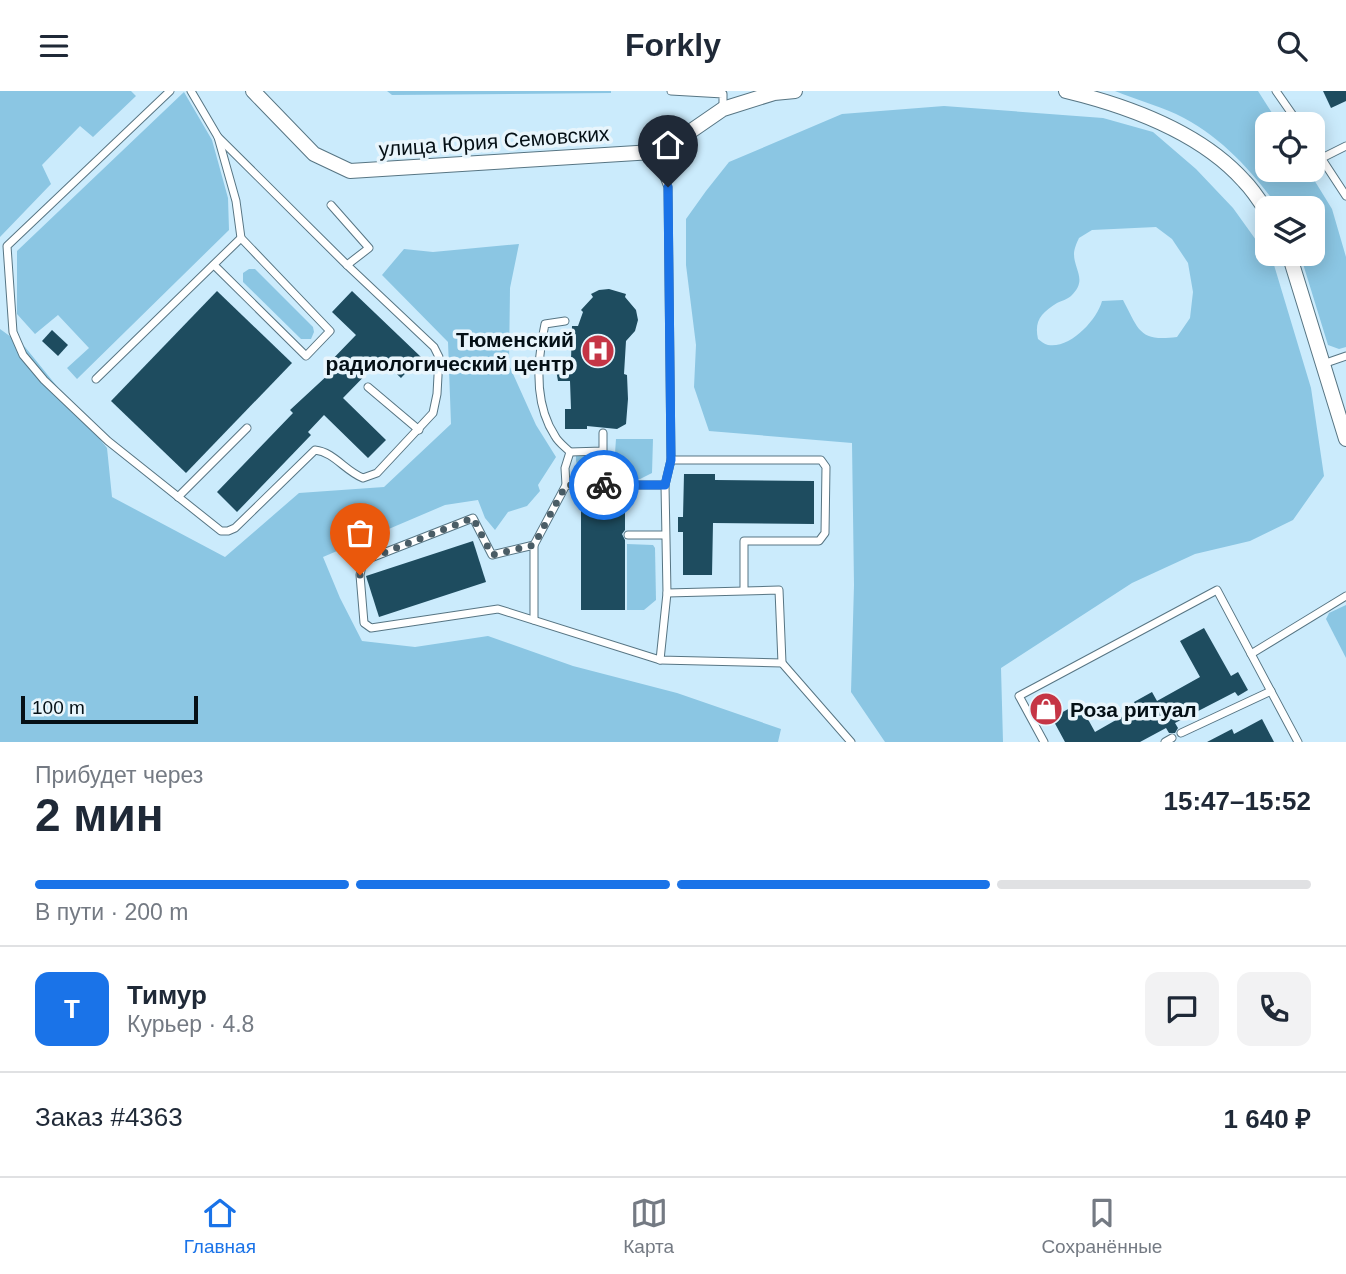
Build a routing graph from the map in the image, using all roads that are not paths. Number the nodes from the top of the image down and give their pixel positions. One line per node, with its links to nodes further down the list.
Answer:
1 (170, 91): 35 (lane)
2 (191, 91): 10 (lane)
3 (253, 91): 12 (street, улица Юрия Семовских)
4 (671, 91): 8 (lane)
5 (795, 91): 8 (street, улица Юрия Семовских)
6 (1066, 91): 15 (street)
7 (1276, 91): 9 (lane)
8 (723, 109): 12 (street, улица Юрия Семовских)
9 (1291, 112)
10 (218, 137): 18 (lane); 20 (lane)
11 (1346, 146): 13 (lane)
12 (653, 152): 32 (lane)
13 (1325, 156)
14 (1325, 163): 16 (lane)
15 (1256, 196)
16 (1346, 196)
17 (331, 205): 20 (lane)
18 (241, 238): 19 (lane); 19 (lane)
19 (214, 265): 25 (lane)
20 (347, 265): 28 (lane)
21 (1293, 266): 24 (street)
22 (565, 321): 31 (lane)
23 (1346, 356): 24 (lane)
24 (1323, 364): 30 (street)
25 (96, 379)
26 (368, 387): 28 (lane)
27 (247, 428): 35 (lane)
28 (419, 430): 35 (lane)
29 (603, 433): 31 (lane)
30 (1346, 439)
31 (570, 452): 33 (lane)
32 (671, 460): 34 (lane); 39 (lane)
33 (566, 485): 34 (lane); 38 (lane)
34 (665, 485): 37 (lane)
35 (178, 497)
36 (628, 535): 37 (lane)
37 (665, 535): 40 (lane)
38 (534, 545): 42 (lane); 42 (lane)
39 (744, 590): 40 (lane); 45 (lane)
40 (667, 593): 44 (lane)
41 (1346, 596): 43 (lane)
42 (534, 621): 44 (lane)
43 (1251, 654): 46 (lane); 49 (lane)
44 (660, 660): 45 (lane)
45 (782, 663): 48 (lane)
46 (1271, 691): 47 (lane); 50 (lane)
47 (1181, 733)
48 (851, 742)
49 (1044, 742)
50 (1298, 742)

